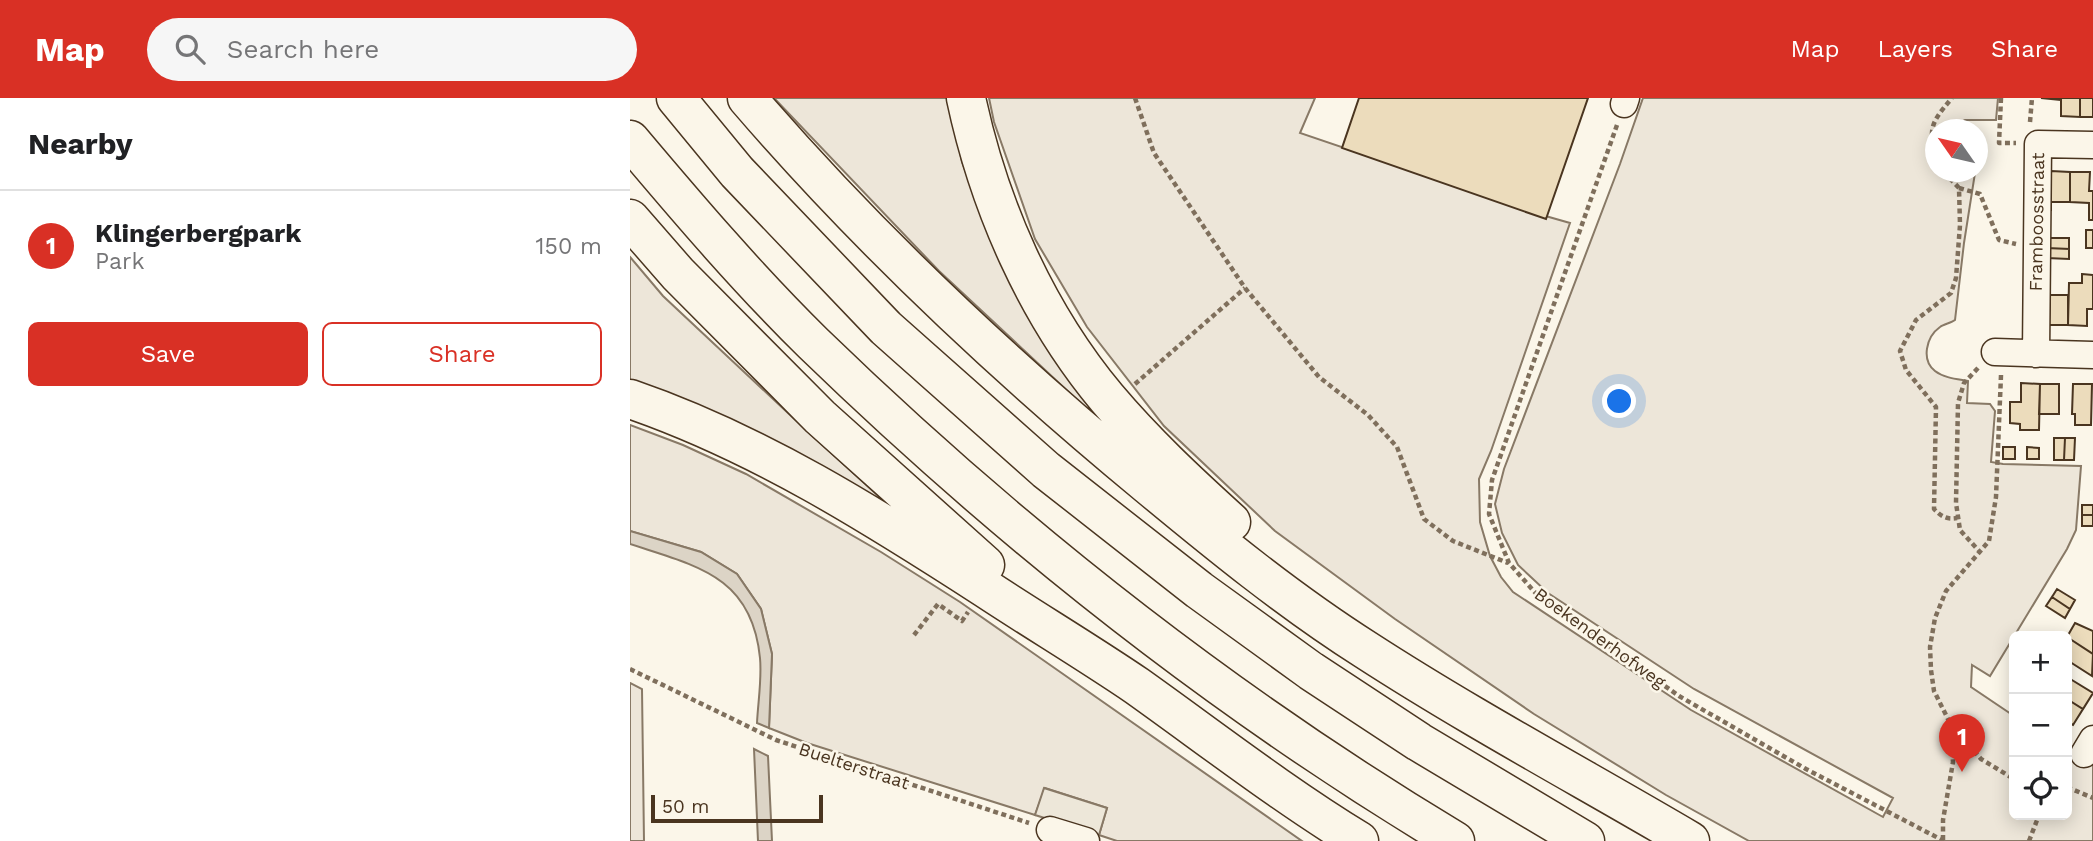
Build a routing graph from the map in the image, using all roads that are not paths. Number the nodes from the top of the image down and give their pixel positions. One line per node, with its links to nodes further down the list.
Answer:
1 (676, 98): 15 (highway)
2 (747, 98): 10 (highway)
3 (966, 98): 10 (highway)
4 (630, 140): 14 (highway)
5 (2093, 145): 7 (street, Framboosstraat)
6 (630, 219): 9 (highway)
7 (2093, 355)
8 (630, 399): 9 (highway)
9 (1134, 685): 13 (highway)
10 (1444, 697): 16 (highway)
11 (1050, 830): 12 (street)
12 (1086, 841)
13 (1359, 841)
14 (1455, 841)
15 (1585, 841)
16 (1690, 841)

